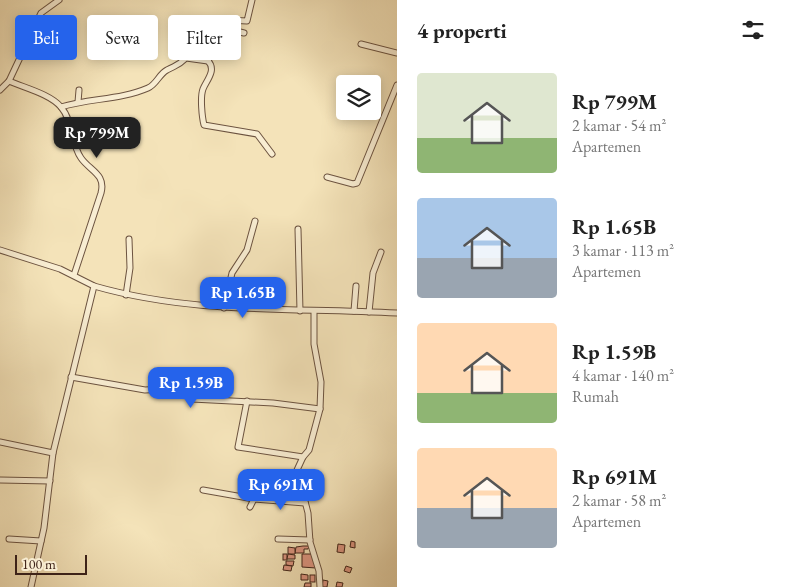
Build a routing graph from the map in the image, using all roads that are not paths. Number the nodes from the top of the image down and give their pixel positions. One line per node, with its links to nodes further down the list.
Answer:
1 (59, 0): 9 (street)
2 (252, 0): 3 (street)
3 (241, 21)
4 (241, 32): 5 (street)
5 (244, 33)
6 (361, 44): 7 (street)
7 (397, 53)
8 (208, 61): 13 (street); 15 (street)
9 (9, 81): 11 (street); 14 (street)
10 (397, 85): 16 (street)
11 (0, 90)
12 (79, 90): 13 (street)
13 (78, 102): 14 (street)
14 (62, 108): 22 (street)
15 (272, 154)
16 (327, 177)
17 (254, 221): 26 (street)
18 (298, 228): 27 (street)
19 (129, 239): 25 (street)
20 (0, 250): 22 (street)
21 (381, 252): 30 (street)
22 (74, 275): 23 (street)
23 (94, 286): 25 (street); 32 (street)
24 (356, 286): 29 (street)
25 (126, 295): 26 (street)
26 (224, 308): 27 (street)
27 (300, 310): 28 (street)
28 (314, 310): 29 (street); 34 (street)
29 (354, 311): 30 (street)
30 (369, 312): 31 (street)
31 (397, 313)
32 (71, 377): 33 (street); 36 (street)
33 (247, 401): 34 (street); 37 (street)
34 (320, 409): 37 (street)
35 (0, 442): 36 (street)
36 (53, 453): 39 (street)
37 (302, 457): 42 (street)
38 (0, 480): 39 (street)
39 (50, 481): 47 (street)
40 (204, 490): 41 (street)
41 (254, 499): 42 (street); 43 (street)
42 (305, 503): 46 (street)
43 (250, 507)
44 (278, 538): 46 (street)
45 (9, 539): 47 (street)
46 (310, 540): 49 (street)
47 (41, 541): 48 (street)
48 (31, 587)
49 (320, 587)

